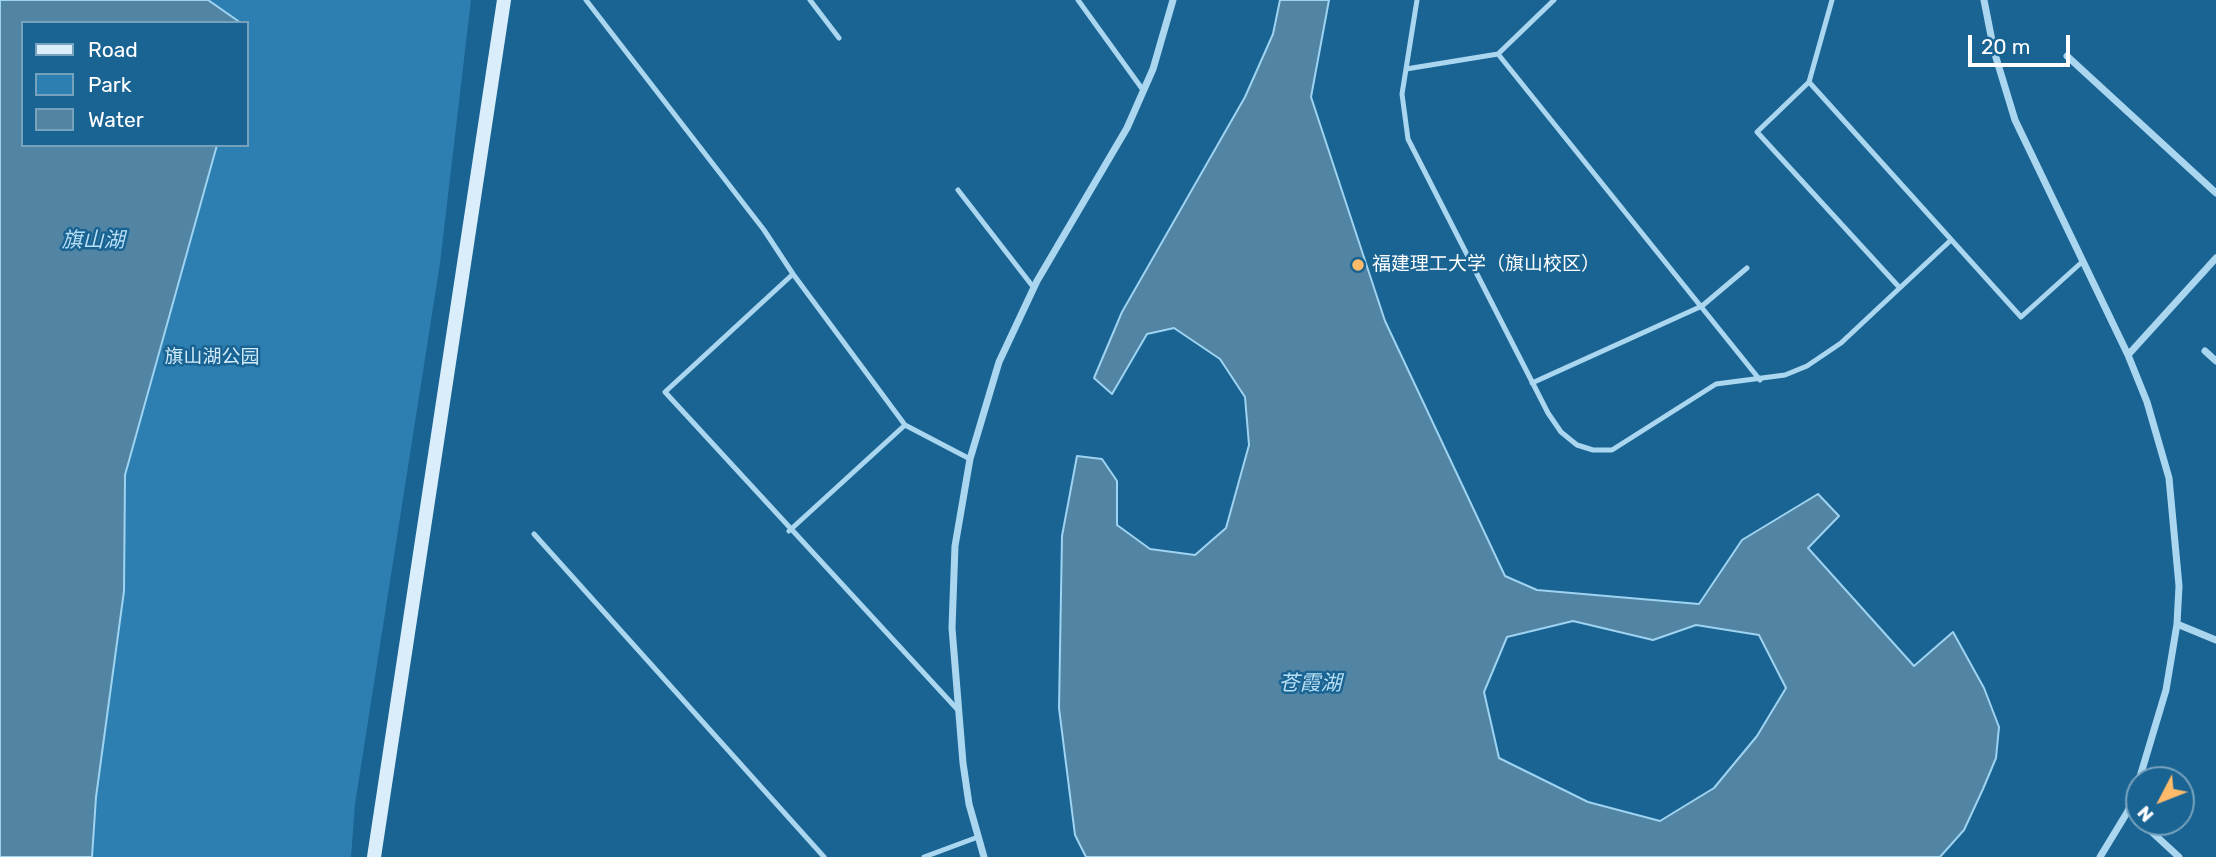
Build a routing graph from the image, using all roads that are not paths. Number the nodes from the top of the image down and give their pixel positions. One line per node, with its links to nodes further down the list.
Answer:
1 (504, 0): 42 (street)
2 (586, 0): 22 (lane)
3 (810, 0): 10 (lane)
4 (1078, 0): 15 (lane)
5 (1174, 0): 15 (street)
6 (1418, 0): 13 (lane)
7 (1554, 0): 11 (lane)
8 (1832, 0): 14 (lane)
9 (1984, 0): 20 (street)
10 (839, 38)
11 (1498, 54): 13 (lane); 25 (lane)
12 (2067, 56): 17 (street)
13 (1406, 69): 30 (lane)
14 (1809, 82): 18 (lane); 24 (lane)
15 (1143, 90): 23 (street)
16 (958, 190): 23 (lane)
17 (2216, 193)
18 (1951, 240): 20 (lane); 24 (lane)
19 (2216, 258): 27 (street)
20 (2082, 262): 27 (street)
21 (1747, 268): 25 (lane)
22 (793, 274): 31 (lane); 33 (lane)
23 (1034, 288): 32 (street)
24 (1899, 288): 29 (lane)
25 (1702, 306): 29 (lane); 30 (lane)
26 (2205, 351): 28 (street)
27 (2128, 355): 35 (street)
28 (2216, 361)
29 (1760, 380): 30 (lane)
30 (1532, 383)
31 (905, 425): 32 (lane); 33 (lane)
32 (970, 459): 37 (street)
33 (789, 531): 37 (lane)
34 (534, 534): 43 (lane)
35 (2177, 624): 36 (street); 38 (street)
36 (2216, 640)
37 (957, 709): 41 (street)
38 (2143, 766)
39 (2125, 816): 46 (street)
40 (2156, 836): 47 (street)
41 (978, 837): 44 (lane); 45 (street)
42 (374, 857)
43 (824, 857)
44 (924, 857)
45 (984, 857)
46 (2100, 857)
47 (2179, 857)

